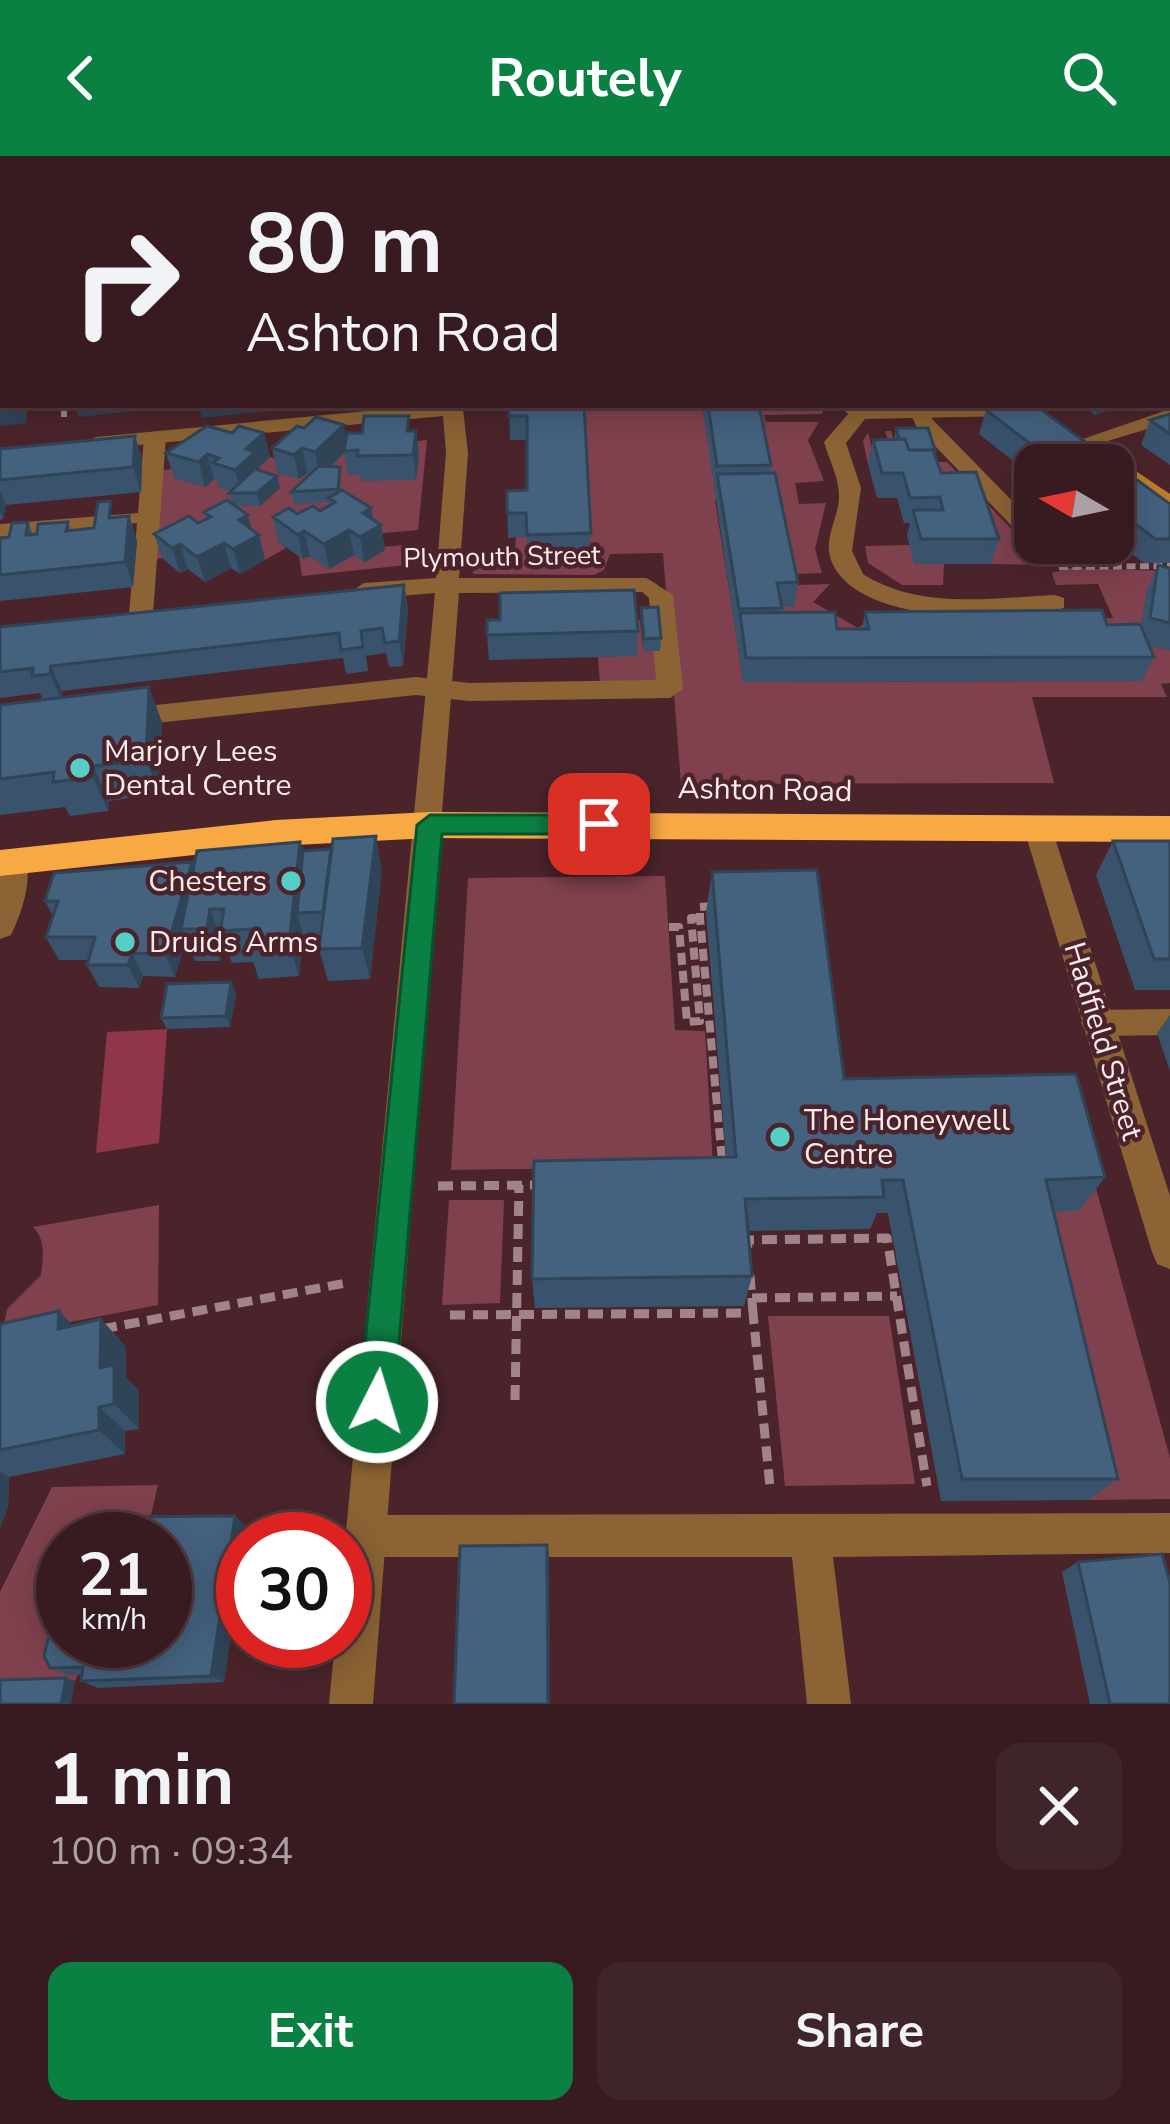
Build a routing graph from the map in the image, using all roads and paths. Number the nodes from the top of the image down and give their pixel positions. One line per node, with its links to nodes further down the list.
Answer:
1 (64, 408): 8 (path)
2 (442, 408): 9 (street)
3 (452, 408): 18 (street)
4 (854, 409): 5 (street); 21 (street)
5 (920, 412): 7 (street); 12 (street)
6 (1170, 415): 7 (street)
7 (1053, 420): 11 (street)
8 (64, 421)
9 (155, 437): 10 (street); 13 (street)
10 (80, 444)
11 (1170, 504)
12 (1014, 514)
13 (149, 516): 14 (street); 22 (street)
14 (0, 531)
15 (1134, 561): 16 (path)
16 (1170, 566)
17 (975, 578): 21 (street)
18 (446, 586): 19 (street, Plymouth Street); 23 (street); 23 (street, Plymouth Street)
19 (335, 594)
20 (1055, 603): 21 (street)
21 (984, 604)
22 (140, 614)
23 (439, 688): 24 (street); 25 (street)
24 (86, 722)
25 (430, 825): 27 (highway, Ashton Road); 28 (highway, Ashton Road); 50 (street)
26 (1170, 829): 27 (highway, Ashton Road)
27 (1038, 830): 34 (street, Hadfield Street)
28 (7, 862): 31 (street)
29 (722, 906): 30 (path)
30 (700, 917): 32 (path); 35 (path)
31 (0, 927)
32 (669, 927)
33 (1170, 1022): 34 (street)
34 (1097, 1023): 39 (street, Hadfield Street)
35 (723, 1182)
36 (565, 1184): 37 (path)
37 (519, 1185): 38 (path); 45 (path)
38 (436, 1186)
39 (1170, 1252)
40 (346, 1283): 46 (path)
41 (897, 1296): 42 (path); 42 (path); 49 (path)
42 (752, 1298): 43 (path)
43 (753, 1312): 45 (path); 48 (path)
44 (450, 1315): 45 (path)
45 (516, 1315): 47 (path)
46 (94, 1330)
47 (515, 1400)
48 (793, 1490)
49 (905, 1490)
50 (369, 1512)
51 (1170, 1533): 53 (street)
52 (372, 1536): 53 (street)
53 (811, 1537): 56 (street)
54 (354, 1668): 55 (street)
55 (351, 1704)
56 (829, 1704)

